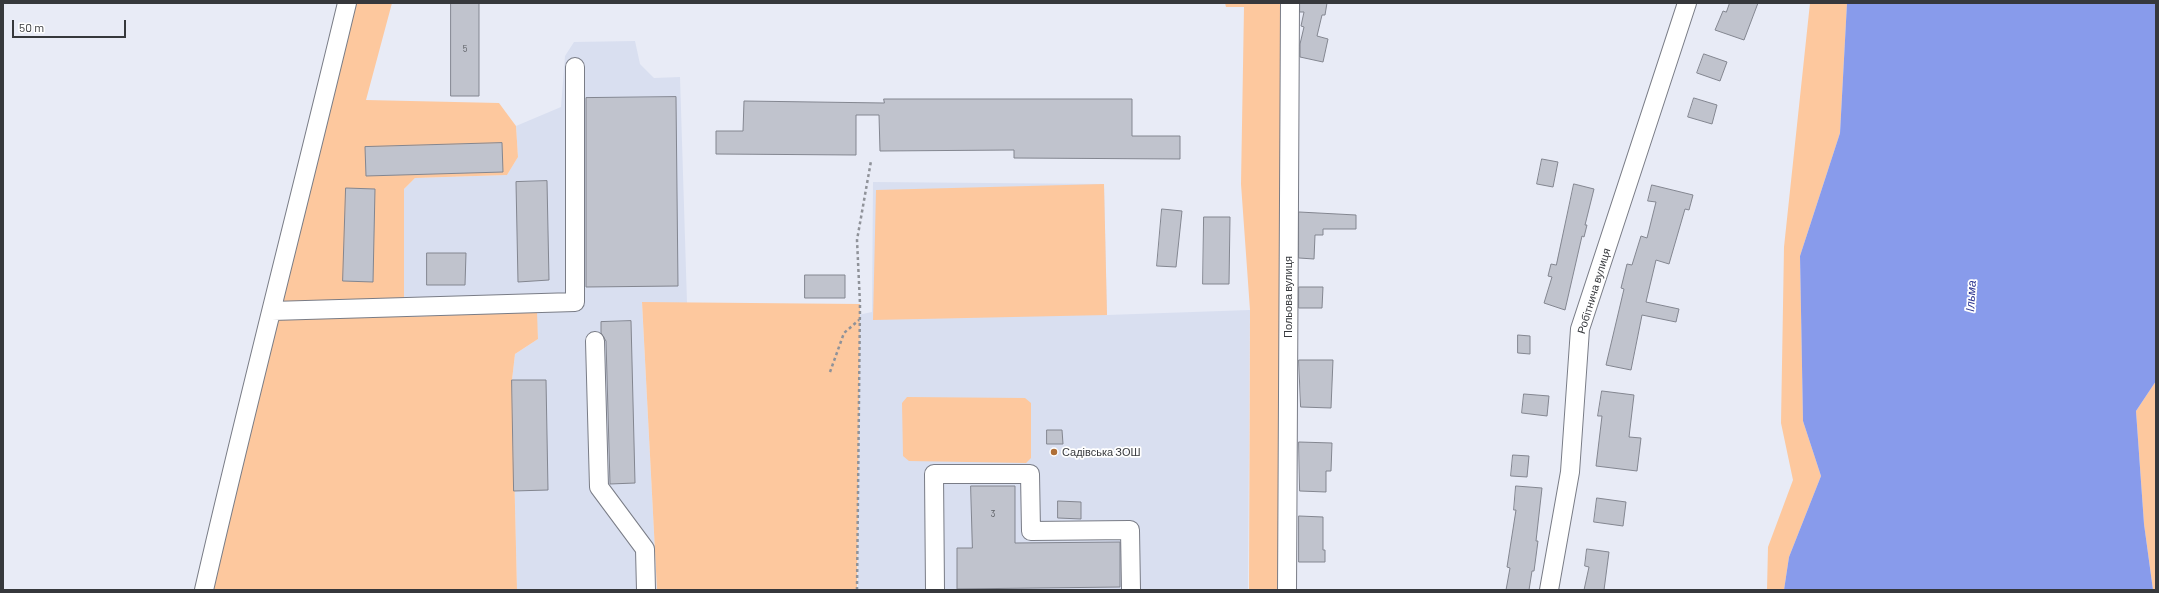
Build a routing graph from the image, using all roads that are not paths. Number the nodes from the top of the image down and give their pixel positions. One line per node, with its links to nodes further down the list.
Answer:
1 (347, 3): 5 (street)
2 (1290, 3): 11 (street, Польова вулиця)
3 (1687, 3): 12 (street, Робітнича вулиця)
4 (575, 67): 5 (street)
5 (272, 311): 7 (street)
6 (595, 341): 8 (street)
7 (204, 590)
8 (646, 590)
9 (935, 590): 10 (street)
10 (1131, 590)
11 (1287, 590)
12 (1549, 590)

